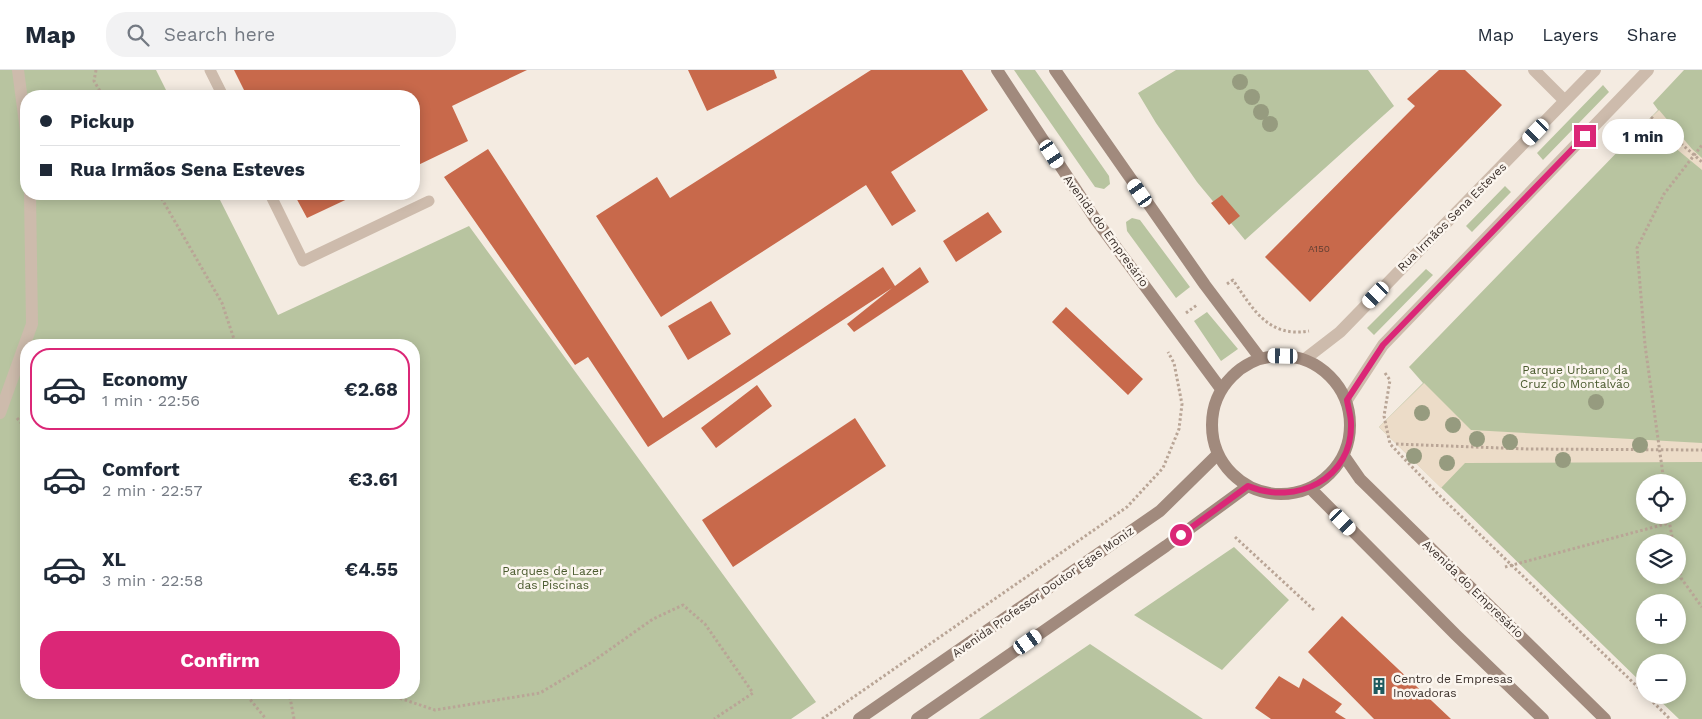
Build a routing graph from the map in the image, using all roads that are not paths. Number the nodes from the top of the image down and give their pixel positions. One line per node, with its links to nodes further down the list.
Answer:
1 (18, 70): 8 (street)
2 (210, 70): 9 (lane)
3 (997, 70): 18 (main road, Avenida do Empresário)
4 (1054, 70): 16 (main road)
5 (1534, 70): 10 (street)
6 (1595, 70): 10 (street, Rua Irmãos Sena Esteves)
7 (1648, 70): 19 (street)
8 (21, 90)
9 (220, 90)
10 (1565, 102): 17 (street, Rua Irmãos Sena Esteves)
11 (30, 200): 14 (street)
12 (273, 200): 13 (lane)
13 (429, 201)
14 (27, 339)
15 (20, 357): 20 (street)
16 (1260, 358): 17 (main road); 18 (main road)
17 (1305, 359): 19 (main road)
18 (1222, 389): 21 (main road)
19 (1347, 400): 22 (main road)
20 (0, 413)
21 (1218, 454): 23 (main road); 25 (main road, Avenida Professor Doutor Egas Moniz)
22 (1344, 456): 24 (main road); 28 (main road, Avenida do Empresário)
23 (1248, 486): 24 (main road); 26 (main road)
24 (1310, 488): 27 (main road)
25 (859, 719)
26 (917, 719)
27 (1543, 719)
28 (1605, 719)

